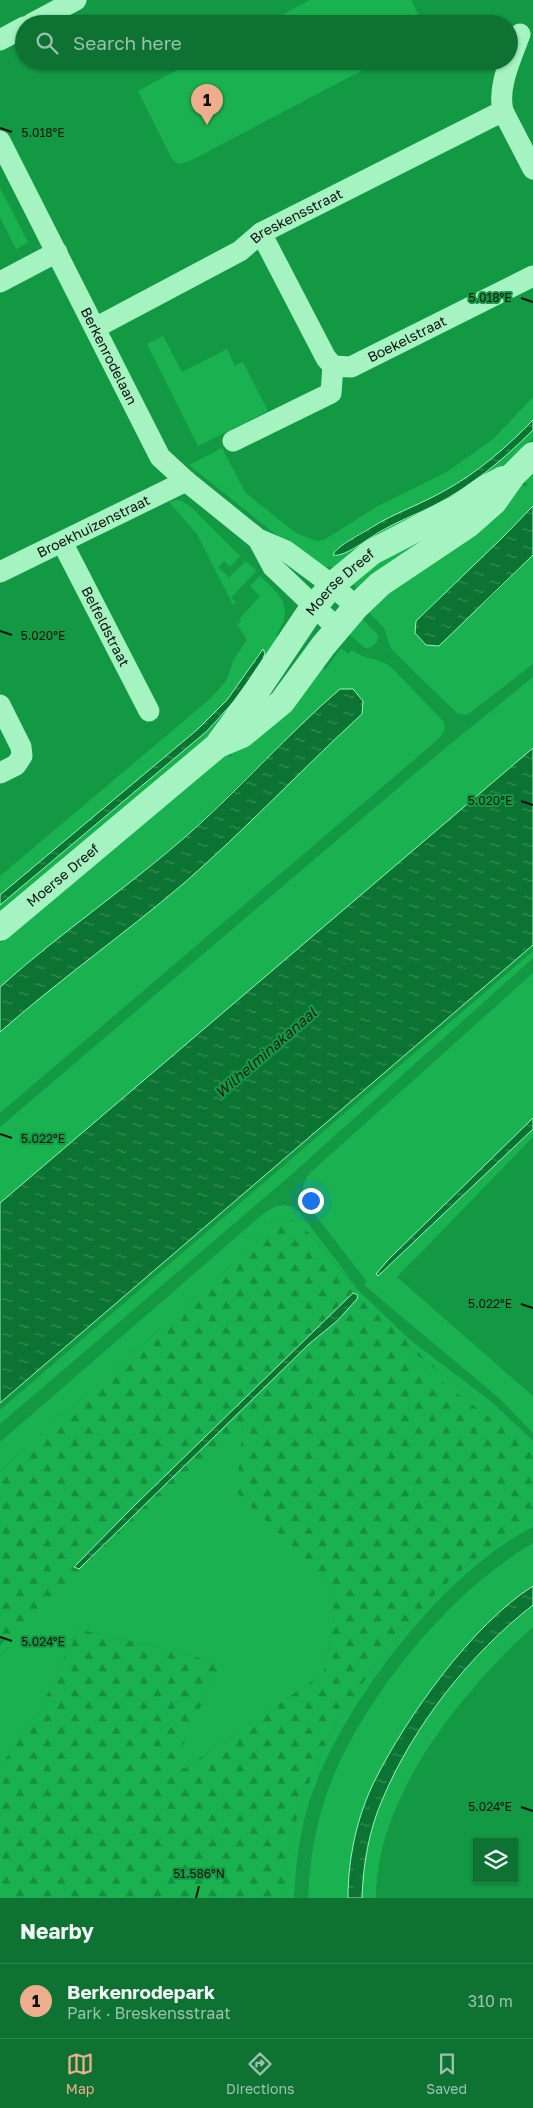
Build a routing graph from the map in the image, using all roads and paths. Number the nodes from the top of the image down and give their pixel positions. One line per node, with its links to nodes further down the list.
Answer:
1 (76, 0): 2 (street)
2 (48, 15)
3 (15, 32): 5 (street)
4 (520, 34): 6 (street)
5 (0, 40)
6 (518, 40)
7 (508, 70): 8 (street)
8 (503, 111): 10 (street); 11 (street, Breskensstraat)
9 (2, 149): 12 (street, Berkenrodelaan)
10 (533, 169)
11 (261, 233): 15 (street, Breskensstraat); 16 (street)
12 (57, 252): 14 (street); 15 (street, Berkenrodelaan)
13 (533, 276): 16 (street, Boekelstraat)
14 (0, 282)
15 (95, 328): 20 (street, Berkenrodelaan)
16 (334, 366): 17 (street)
17 (233, 441)
18 (533, 454): 19 (street, Moerse Dreef)
19 (513, 475): 24 (street, Moerse Dreef); 26 (street, Moerse Dreef)
20 (186, 481): 21 (street, Berkenrodelaan); 22 (street, Broekhuizenstraat)
21 (258, 539): 24 (street, Berkenrodelaan); 25 (street, Berkenrodelaan)
22 (62, 542): 23 (street, Broekhuizenstraat); 29 (street, Belfeldstraat)
23 (0, 572)
24 (332, 585): 25 (street, Moerse Dreef); 26 (street, Berkenrodelaan)
25 (314, 606): 27 (street, Berkenrodelaan); 30 (street, Moerse Dreef)
26 (356, 607): 27 (street, Moerse Dreef)
27 (338, 629): 30 (street, Moerse Dreef)
28 (0, 705): 31 (street)
29 (149, 711)
30 (218, 745): 32 (street, Moerse Dreef)
31 (0, 773)
32 (0, 928)

